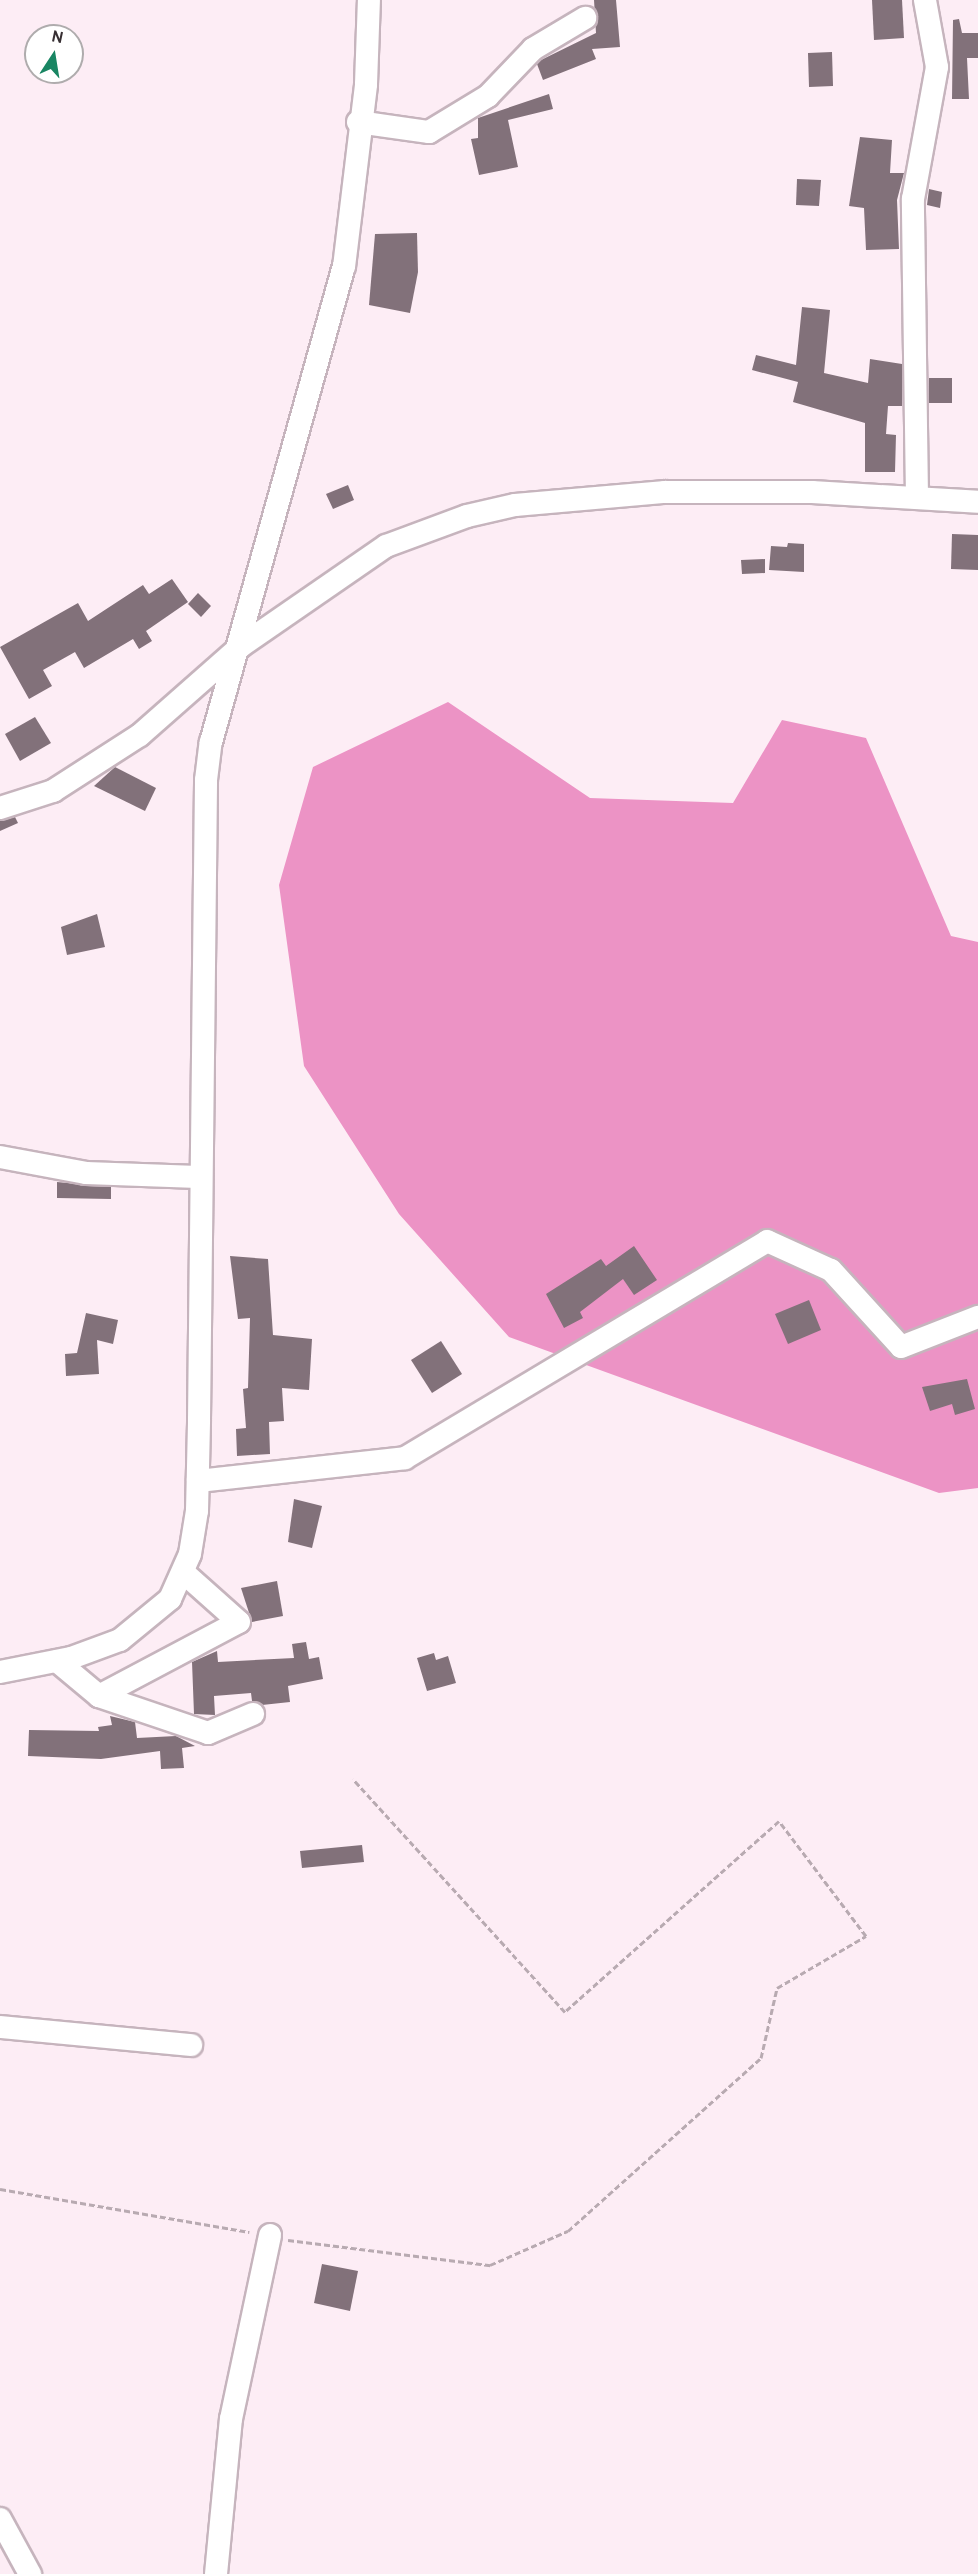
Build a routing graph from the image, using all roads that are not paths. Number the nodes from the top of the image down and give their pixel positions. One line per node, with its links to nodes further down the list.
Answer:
1 (369, 0): 4 (street)
2 (925, 0): 5 (street)
3 (585, 18): 4 (street)
4 (360, 122): 7 (street)
5 (917, 498): 6 (street); 7 (street)
6 (978, 502)
7 (242, 646): 8 (street); 10 (street)
8 (0, 808)
9 (0, 1157): 10 (street)
10 (198, 1177): 12 (street)
11 (978, 1317): 12 (street)
12 (198, 1480): 13 (street)
13 (184, 1573): 14 (street); 16 (street)
14 (57, 1661): 15 (street); 16 (street)
15 (0, 1672)
16 (99, 1696): 17 (street)
17 (253, 1714)
18 (0, 2027): 19 (street)
19 (191, 2045)
20 (270, 2235): 23 (street)
21 (0, 2519): 22 (street)
22 (30, 2574)
23 (216, 2574)

